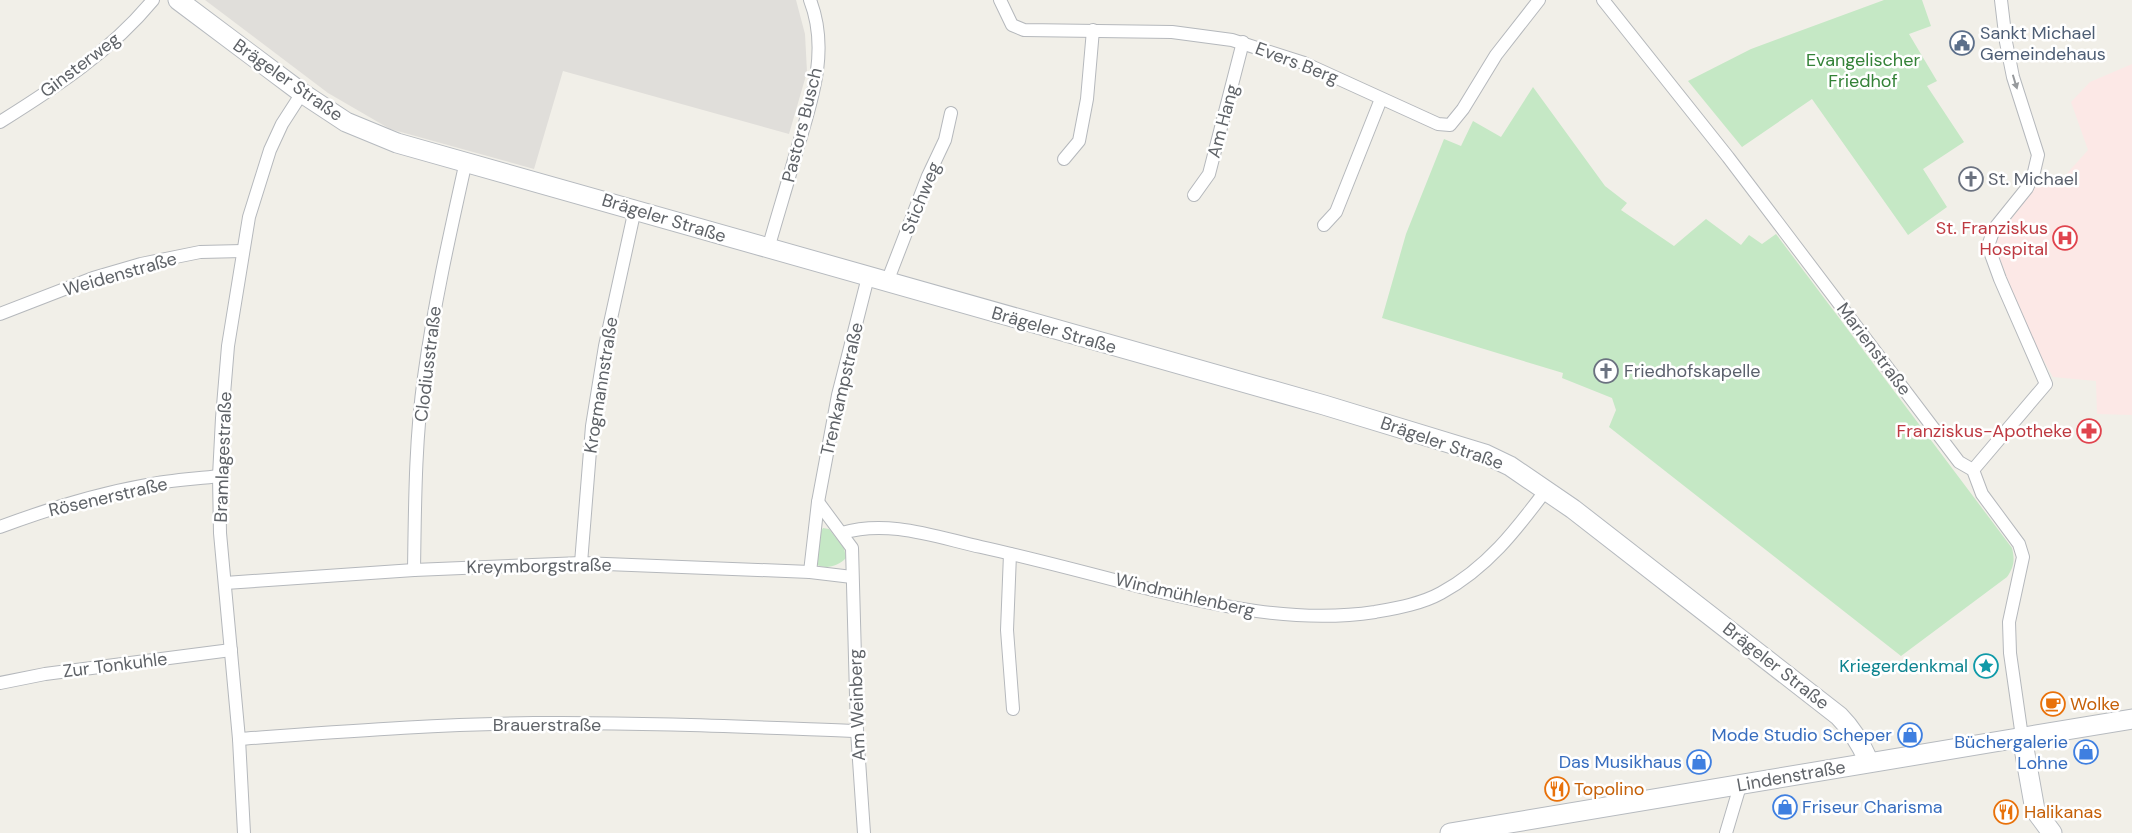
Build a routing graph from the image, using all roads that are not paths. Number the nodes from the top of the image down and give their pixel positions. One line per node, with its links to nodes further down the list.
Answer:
1 (154, 0): 13 (street, Ginsterweg)
2 (178, 0): 10 (street, Brägeler Straße)
3 (810, 0): 19 (street, Pastors Busch)
4 (1000, 0): 8 (street, Evers Berg)
5 (1538, 0): 11 (street, Evers Berg)
6 (1603, 0): 24 (street, Marienstraße)
7 (2001, 0): 24 (street, one-way to 24)
8 (1093, 30): 9 (street, Evers Berg); 14 (street)
9 (1243, 42): 11 (street, Evers Berg); 16 (street, Am Hang)
10 (302, 93): 15 (street, Brägeler Straße); 20 (street, Bramlagestraße)
11 (1382, 99): 18 (street)
12 (950, 112): 22 (street, Stichweg)
13 (0, 122)
14 (1064, 159)
15 (466, 161): 17 (street, Brägeler Straße); 32 (street, Clodiusstraße)
16 (1194, 195)
17 (635, 209): 19 (street, Brägeler Straße); 31 (street, Krogmannstraße)
18 (1324, 225)
19 (768, 249): 21 (street, Brägeler Straße)
20 (243, 251): 23 (street, Weidenstraße); 25 (street, Bramlagestraße)
21 (868, 277): 22 (street, Brägeler Straße); 27 (street, Trenkampstraße)
22 (887, 282): 26 (street, Brägeler Straße)
23 (0, 314)
24 (1973, 470): 41 (street)
25 (219, 476): 28 (street, Rösenerstraße); 35 (street, Bramlagestraße)
26 (1546, 490): 30 (street, Windmühlenberg); 43 (street, Brägeler Straße)
27 (818, 502): 29 (street); 33 (street, Trenkampstraße)
28 (0, 527)
29 (842, 533): 30 (street, Windmühlenberg); 34 (street)
30 (1010, 554): 38 (street)
31 (581, 562): 32 (street, Kreymborgstraße); 33 (street, Kreymborgstraße)
32 (414, 570): 35 (street, Kreymborgstraße)
33 (810, 572): 34 (street, Kreymborgstraße)
34 (852, 577): 40 (street, Am Weinberg)
35 (225, 583): 36 (street, Bramlagestraße)
36 (231, 650): 37 (street, Zur Tonkuhle); 42 (street, Bramlagestraße)
37 (0, 683)
38 (1013, 709)
39 (2132, 719): 41 (street, Lindenstraße)
40 (856, 731): 42 (street, Brauerstraße); 47 (street, Am Weinberg)
41 (2022, 737): 43 (street, Lindenstraße); 50 (street)
42 (239, 739): 46 (street, Bramlagestraße)
43 (1870, 762): 44 (street, Lindenstraße)
44 (1740, 786): 48 (street, Lindenstraße); 49 (street)
45 (240, 833): 46 (street)
46 (244, 833)
47 (864, 833)
48 (1450, 833)
49 (1726, 833)
50 (2052, 833)

